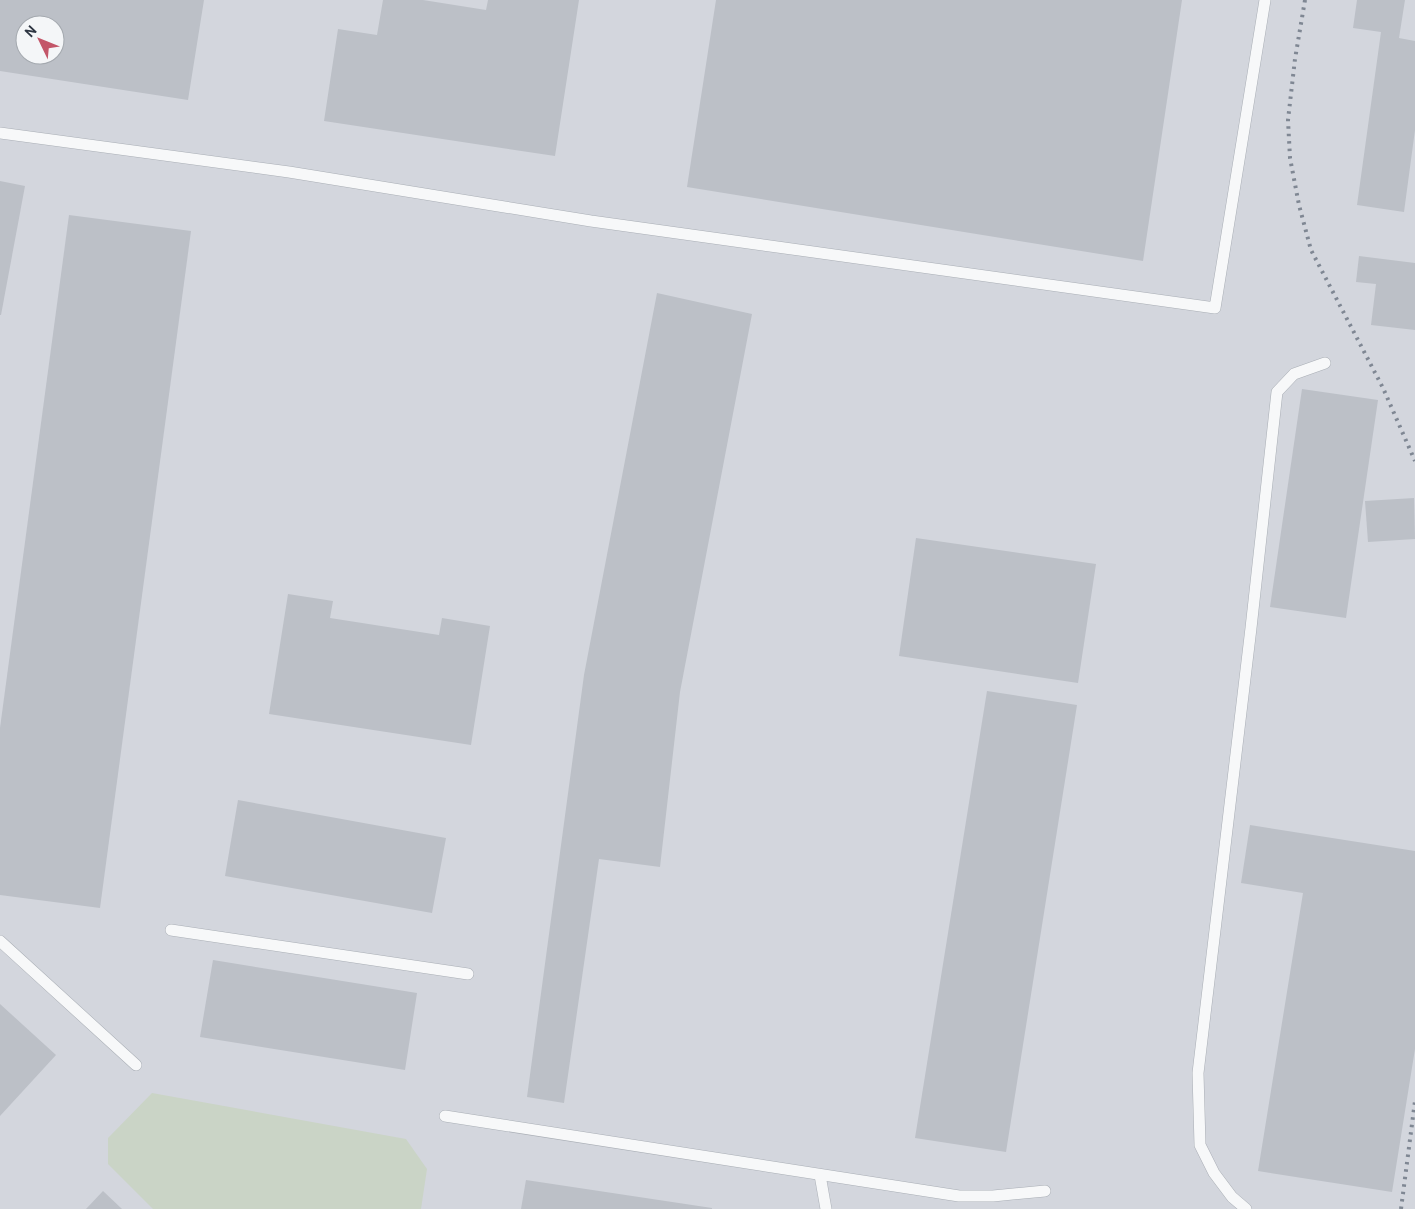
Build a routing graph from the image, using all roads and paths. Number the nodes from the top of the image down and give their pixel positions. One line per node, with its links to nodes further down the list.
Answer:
1 (1265, 0): 2 (lane)
2 (0, 133)
3 (1325, 363): 14 (lane)
4 (171, 930): 6 (lane)
5 (0, 941): 7 (lane)
6 (468, 974)
7 (136, 1065)
8 (445, 1116): 9 (lane)
9 (820, 1175): 11 (lane); 12 (lane)
10 (1045, 1191): 11 (lane)
11 (959, 1196): 13 (lane)
12 (826, 1209)
13 (960, 1209)
14 (1246, 1209)

